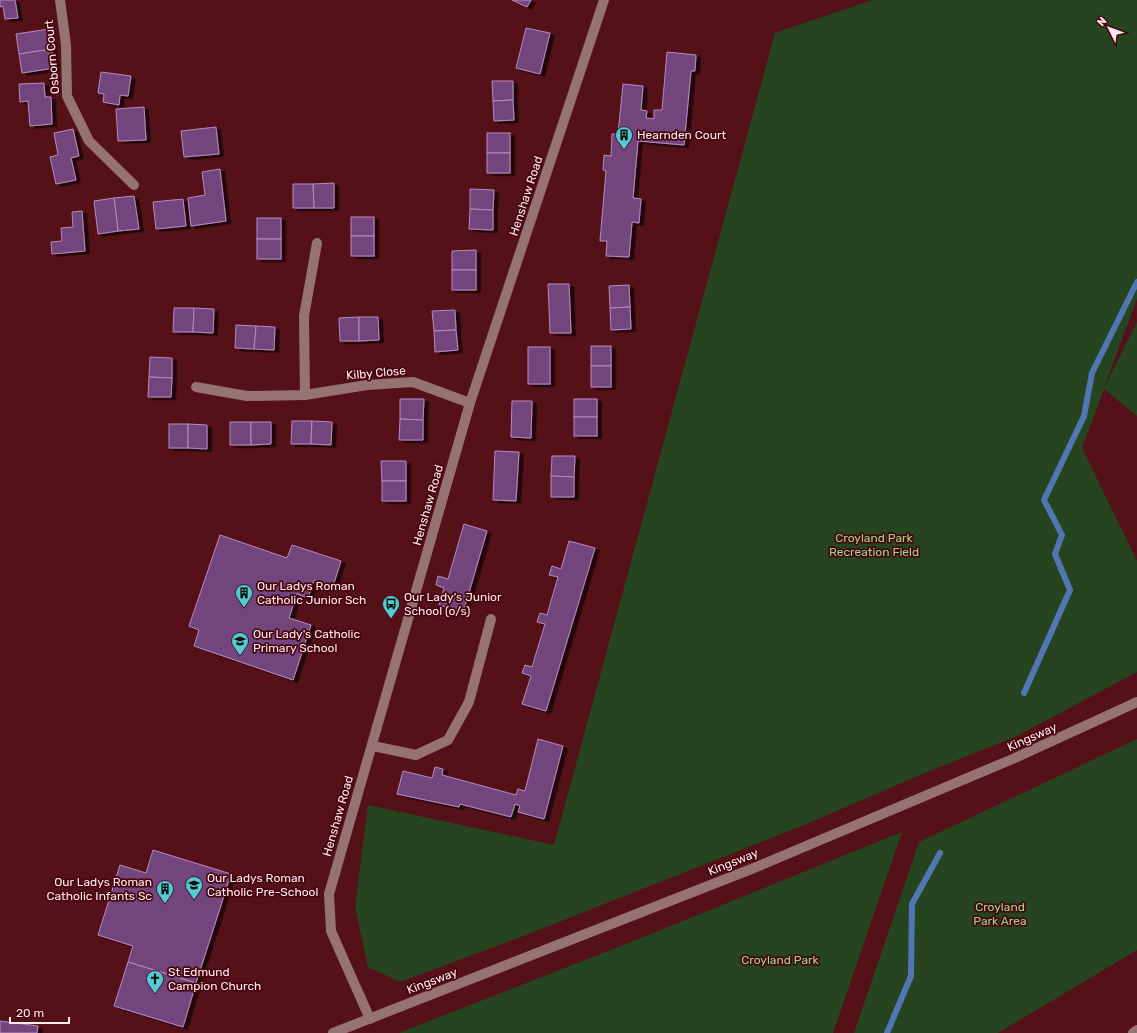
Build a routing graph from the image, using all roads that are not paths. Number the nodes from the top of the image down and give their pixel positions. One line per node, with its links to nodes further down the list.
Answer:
1 (60, 0): 3 (street, Osborn Court)
2 (604, 0): 7 (street, Henshaw Road)
3 (134, 185)
4 (317, 243): 6 (street)
5 (196, 387): 6 (street, Kilby Close)
6 (305, 395): 7 (street, Kilby Close)
7 (470, 403): 10 (street, Henshaw Road)
8 (491, 619): 10 (street)
9 (1137, 702): 11 (street, Kingsway)
10 (373, 746): 11 (street, Henshaw Road)
11 (370, 1019): 13 (street, Kingsway)
12 (1137, 1030): 14 (street)
13 (334, 1033)
14 (1133, 1033)

